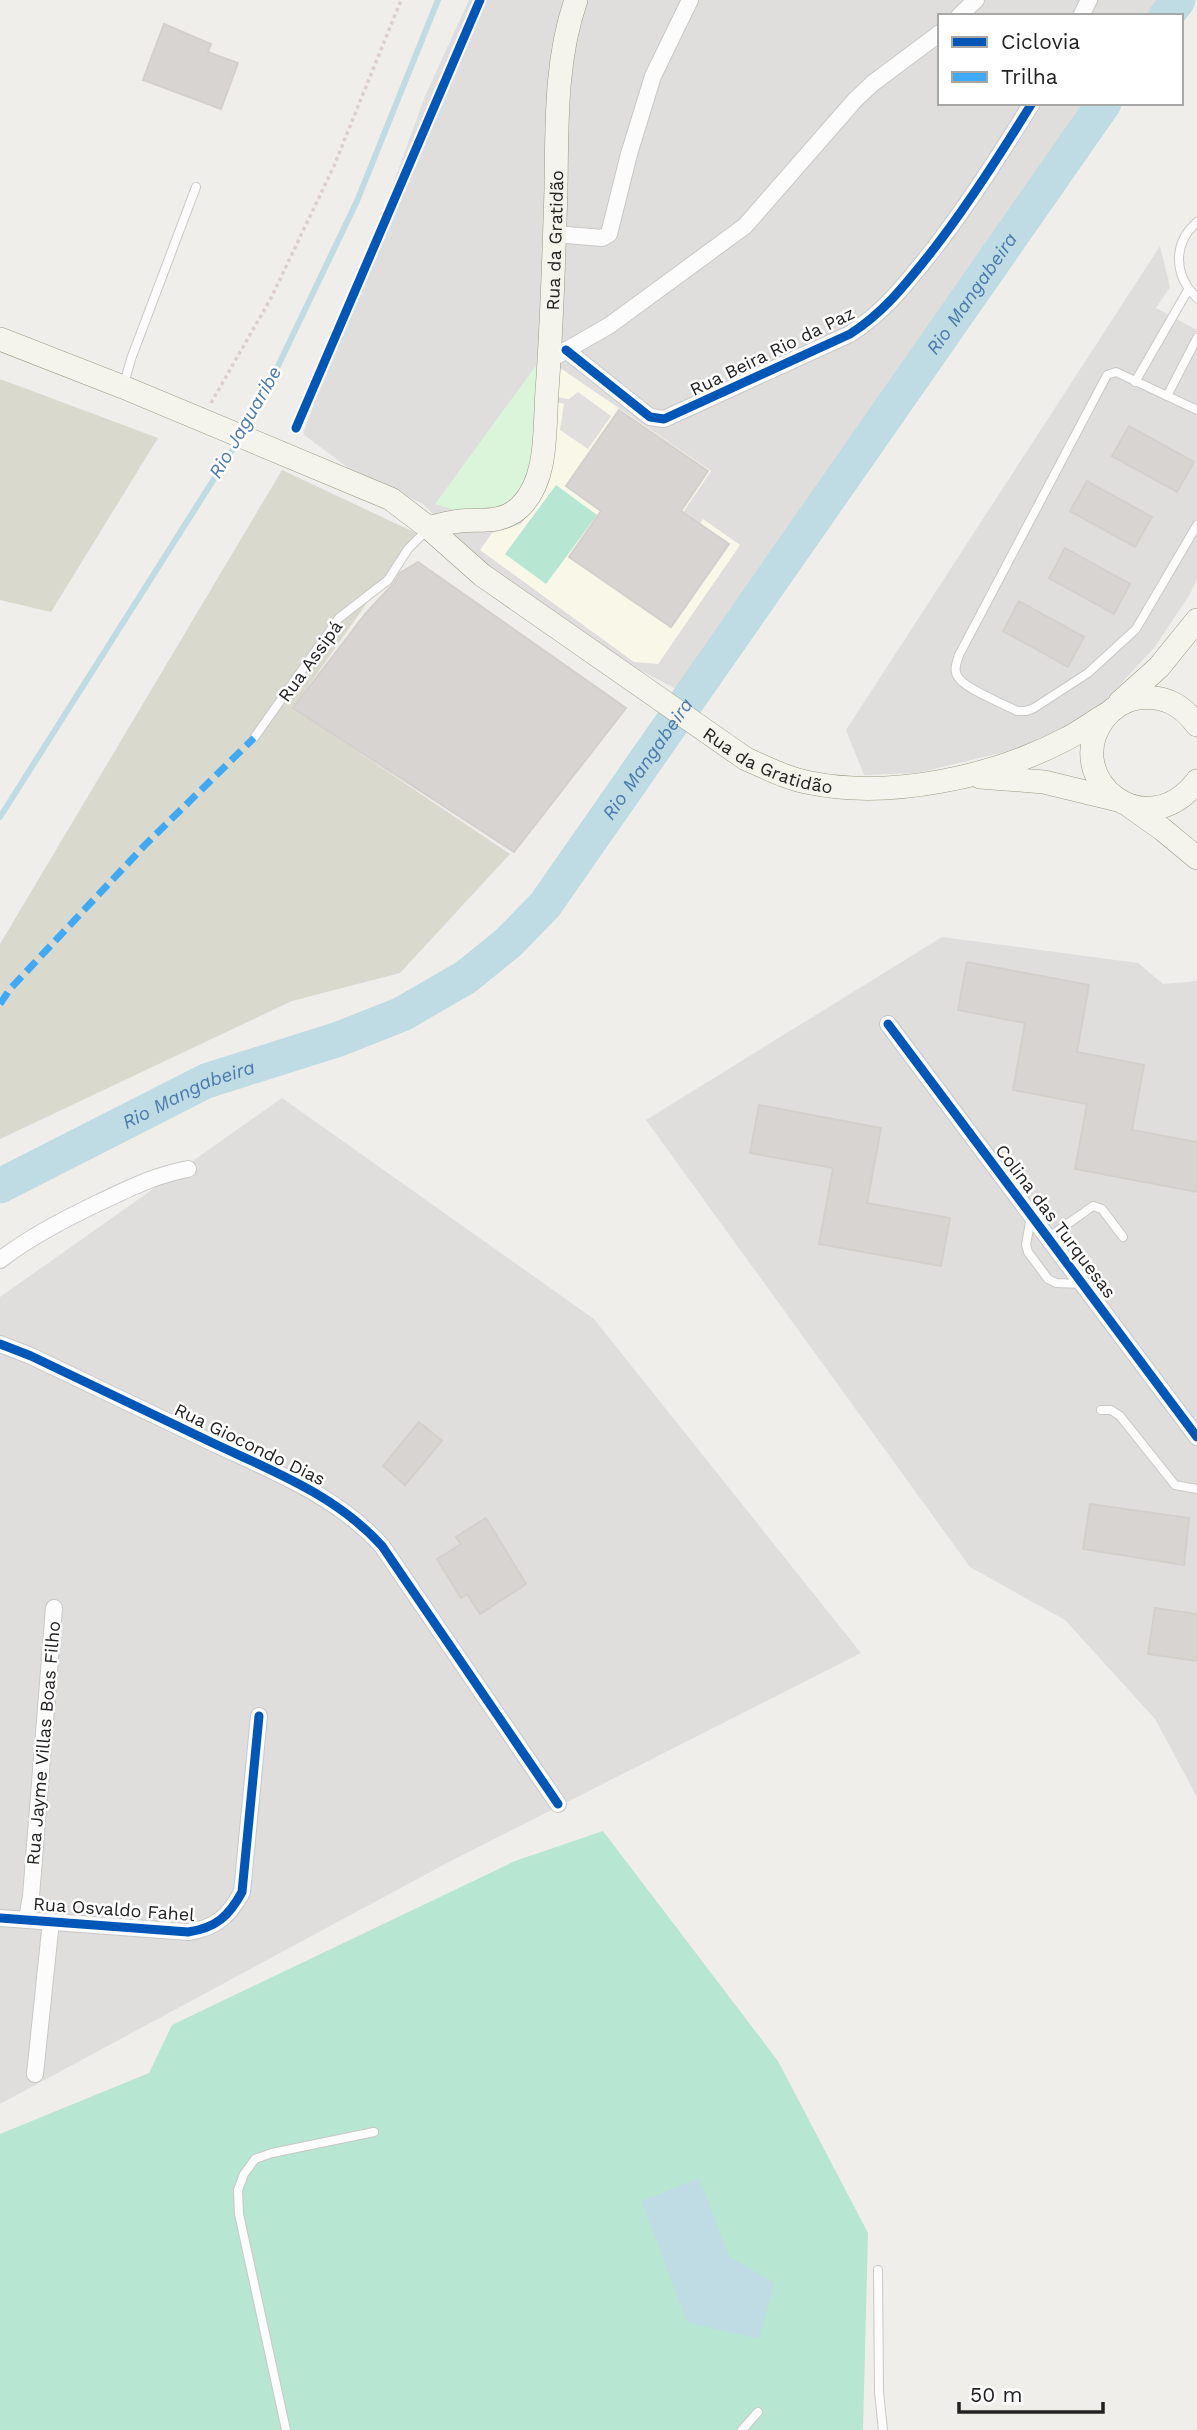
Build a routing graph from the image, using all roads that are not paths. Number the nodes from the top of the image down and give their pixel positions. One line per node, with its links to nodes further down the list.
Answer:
1 (576, 0): 9 (main road, Rua da Gratidão)
2 (690, 0): 9 (street)
3 (976, 0): 4 (street)
4 (961, 14)
5 (938, 34): 14 (street)
6 (1031, 105): 14 (street, Rua Beira Rio da Paz)
7 (196, 187): 16 (lane)
8 (1197, 222): 10 (lane)
9 (565, 234): 14 (main road, Rua da Gratidão)
10 (1188, 290): 11 (lane); 15 (lane)
11 (1197, 298)
12 (1197, 338): 17 (lane)
13 (0, 339): 16 (main road, Rua da Gratidão)
14 (558, 355): 20 (main road, Rua da Gratidão)
15 (1135, 382): 17 (lane); 21 (lane)
16 (123, 387): 19 (main road, Rua da Gratidão)
17 (1167, 396): 18 (lane)
18 (1197, 410)
19 (391, 499): 20 (main road); 22 (main road, Rua da Gratidão)
20 (460, 521): 22 (main road, Rua da Gratidão)
21 (1197, 525)
22 (429, 528): 26 (lane, Rua Assipá); 27 (main road, Rua da Gratidão)
23 (1197, 621): 24 (main road)
24 (1111, 711): 25 (main road); 27 (main road, Rua da Gratidão); 29 (main road)
25 (1197, 724)
26 (254, 738)
27 (963, 776): 29 (main road, Rua da Gratidão)
28 (1197, 781): 29 (main road)
29 (1123, 803): 30 (main road, Rua da Gratidão)
30 (1197, 858)
31 (888, 1024): 33 (street, Colina das Turquesas)
32 (188, 1169): 36 (street)
33 (1032, 1214): 34 (street, Colina das Turquesas); 37 (lane)
34 (1049, 1237): 35 (lane); 37 (street, Colina das Turquesas)
35 (1124, 1237)
36 (0, 1260)
37 (1083, 1284): 40 (street, Colina das Turquesas)
38 (0, 1344): 44 (street, Rua Giocondo Dias)
39 (1101, 1410): 41 (lane)
40 (1197, 1437)
41 (1197, 1489)
42 (54, 1608): 46 (street, Rua Jayme Villas Boas Filho)
43 (259, 1716): 47 (street, Rua Osvaldo Fahel)
44 (558, 1804)
45 (0, 1918): 46 (street, Rua Osvaldo Fahel)
46 (27, 1919): 47 (street, Rua Osvaldo Fahel)
47 (51, 1921): 48 (street)
48 (35, 2074)
49 (374, 2132): 52 (lane)
50 (878, 2270): 54 (lane)
51 (758, 2412): 53 (lane)
52 (286, 2430)
53 (742, 2430)
54 (883, 2430)

